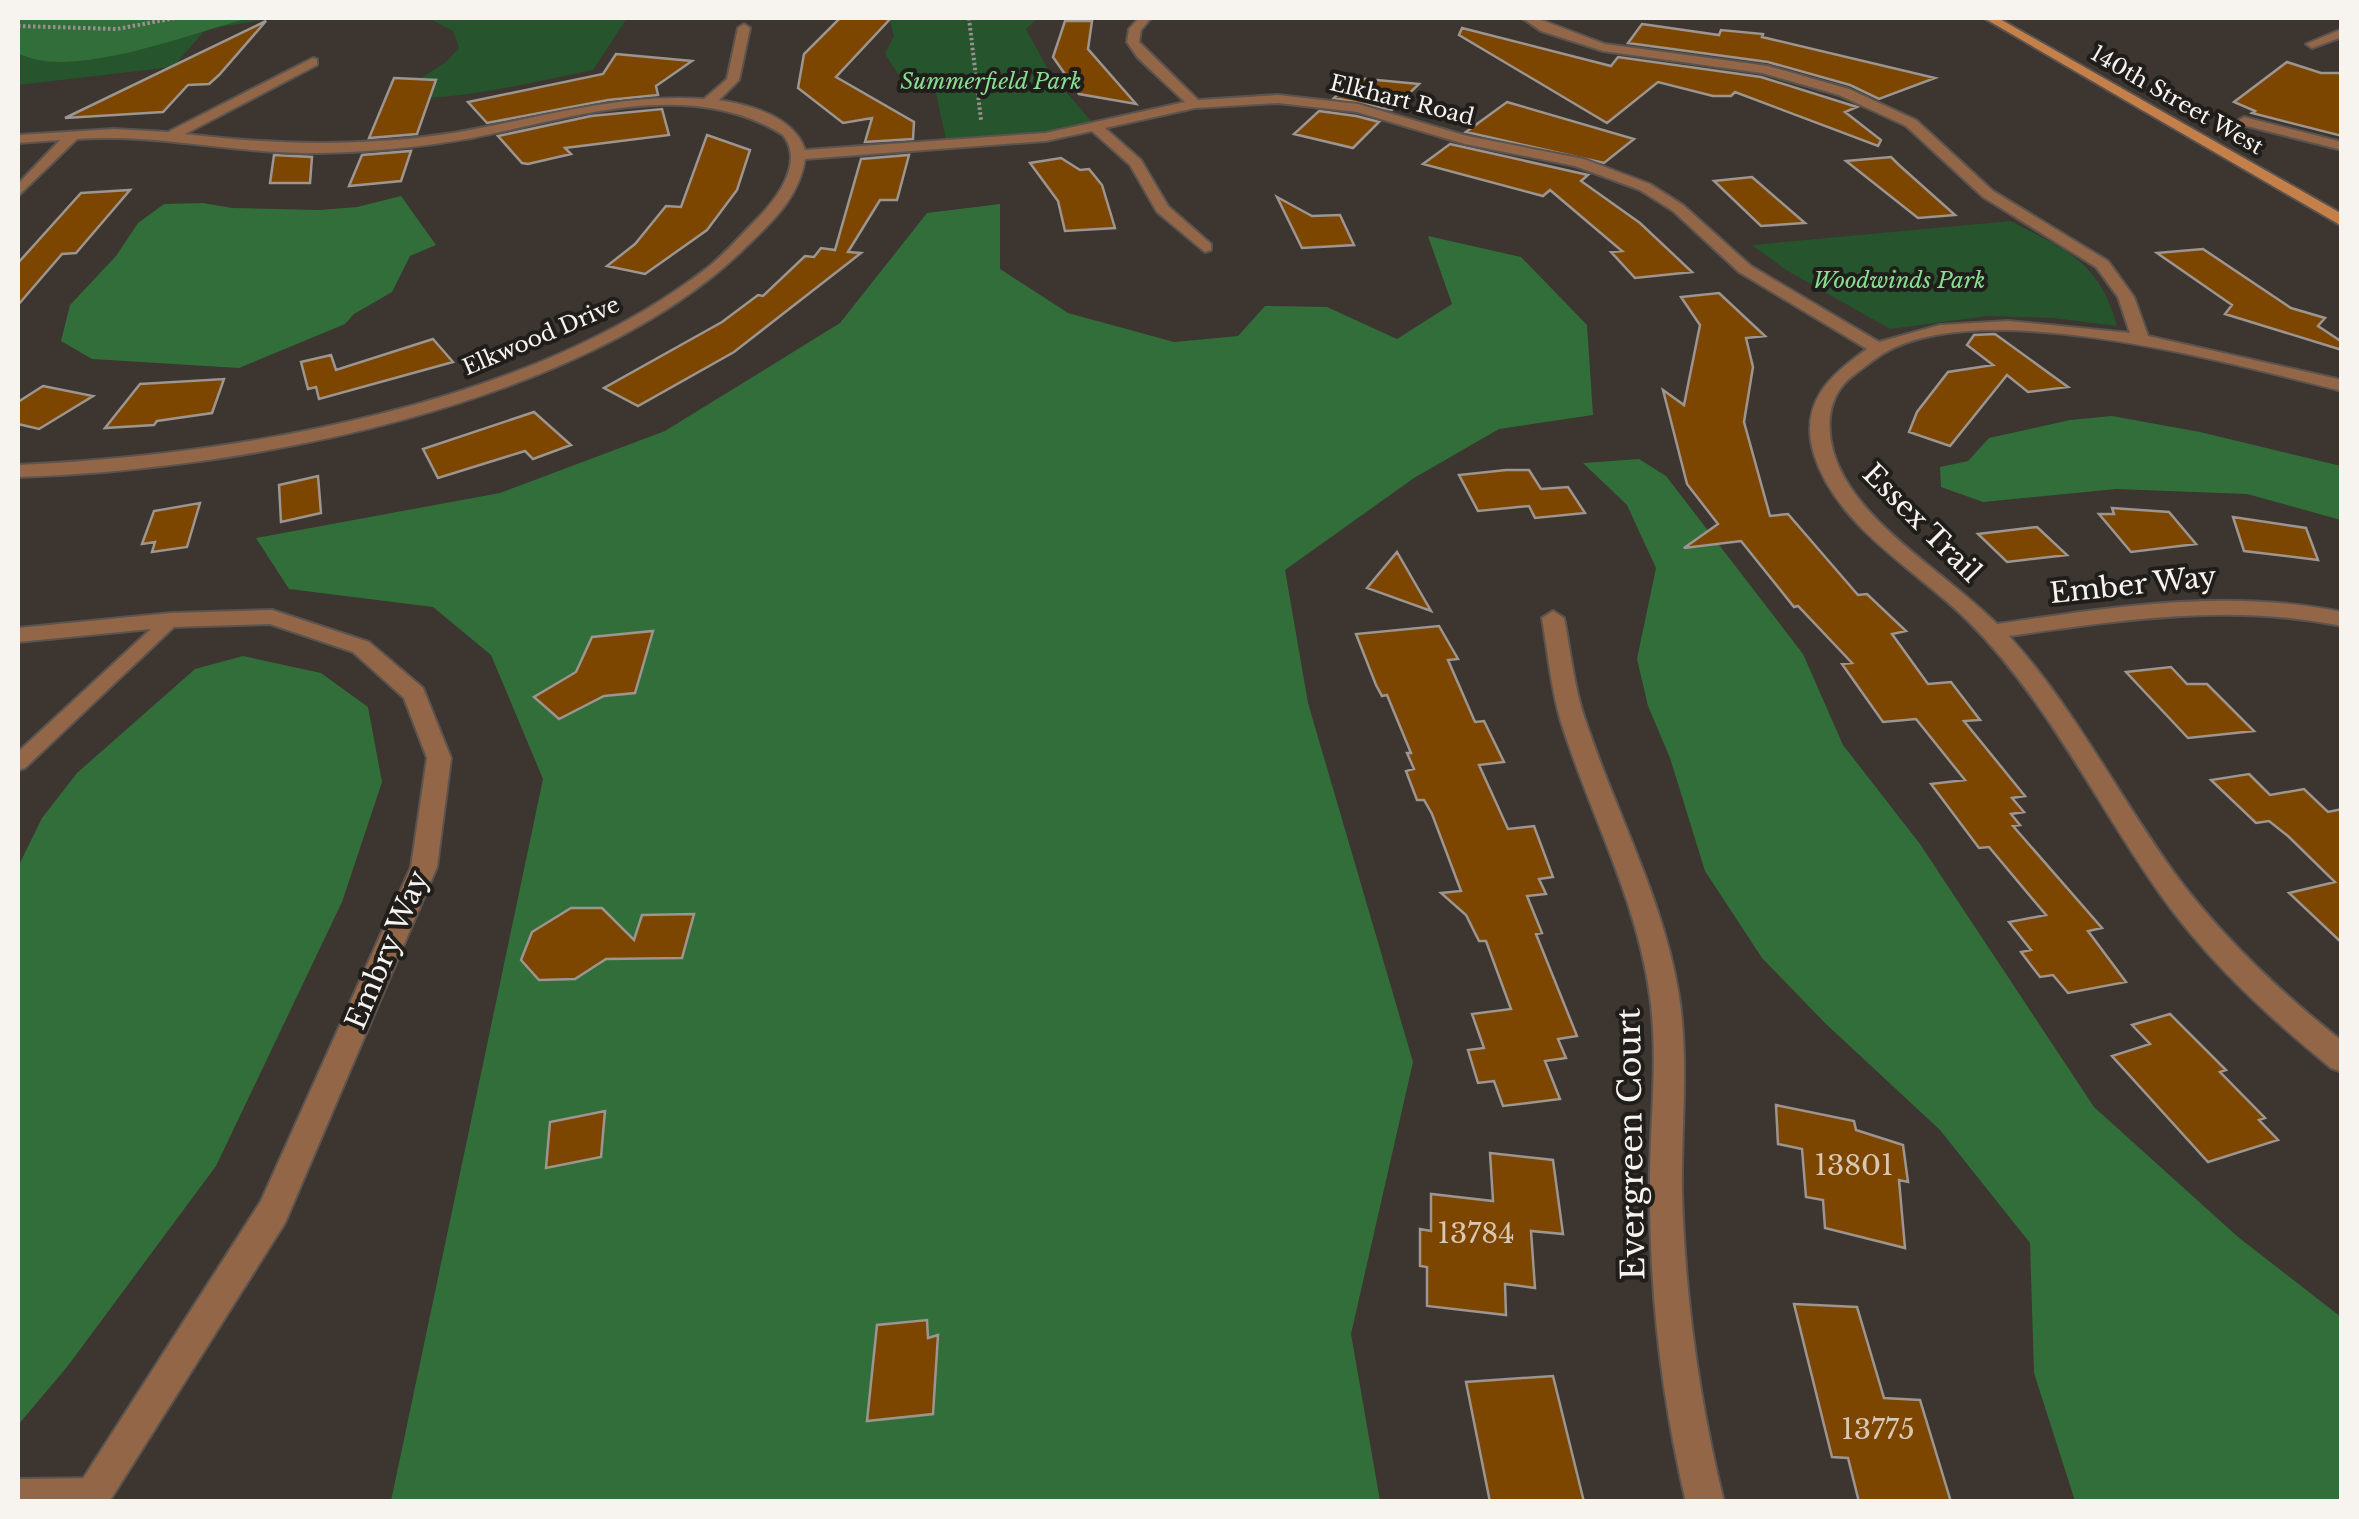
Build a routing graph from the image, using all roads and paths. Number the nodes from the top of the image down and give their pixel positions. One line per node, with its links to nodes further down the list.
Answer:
1 (174, 18): 6 (path)
2 (969, 18): 14 (path)
3 (1145, 18): 12 (street)
4 (1528, 18): 24 (street)
5 (1990, 18): 22 (street, 140th Street West)
6 (18, 26)
7 (744, 28): 11 (street)
8 (2342, 33): 9 (street)
9 (2312, 44)
10 (314, 62): 17 (street)
11 (706, 103): 17 (street); 20 (street)
12 (1195, 104): 15 (street, Elkhart Road); 25 (street, Elkhart Road)
13 (2244, 120): 19 (street)
14 (983, 127)
15 (1097, 128): 20 (street, Elkhart Road); 23 (street)
16 (72, 136): 17 (street); 18 (street); 21 (street)
17 (170, 136)
18 (18, 140)
19 (2342, 146)
20 (800, 155): 29 (street, Elkwood Drive)
21 (18, 192)
22 (2342, 221)
23 (1206, 247)
24 (2140, 338): 25 (street, Essex Trail); 26 (street, Essex Trail)
25 (1880, 348): 33 (street, Essex Trail)
26 (2300, 374): 27 (street, Essex Trail); 28 (street, Essex Trail)
27 (2342, 374)
28 (2342, 386)
29 (18, 471)
30 (1552, 618): 39 (street, Evergreen Court)
31 (2342, 619): 33 (street, Ember Way)
32 (171, 620): 34 (street, Embry Way); 35 (lane); 38 (street, Embry Way)
33 (1990, 632): 36 (street, Essex Trail)
34 (18, 636)
35 (18, 764)
36 (2342, 1058)
37 (18, 1494): 38 (lane)
38 (90, 1497)
39 (1705, 1502)

